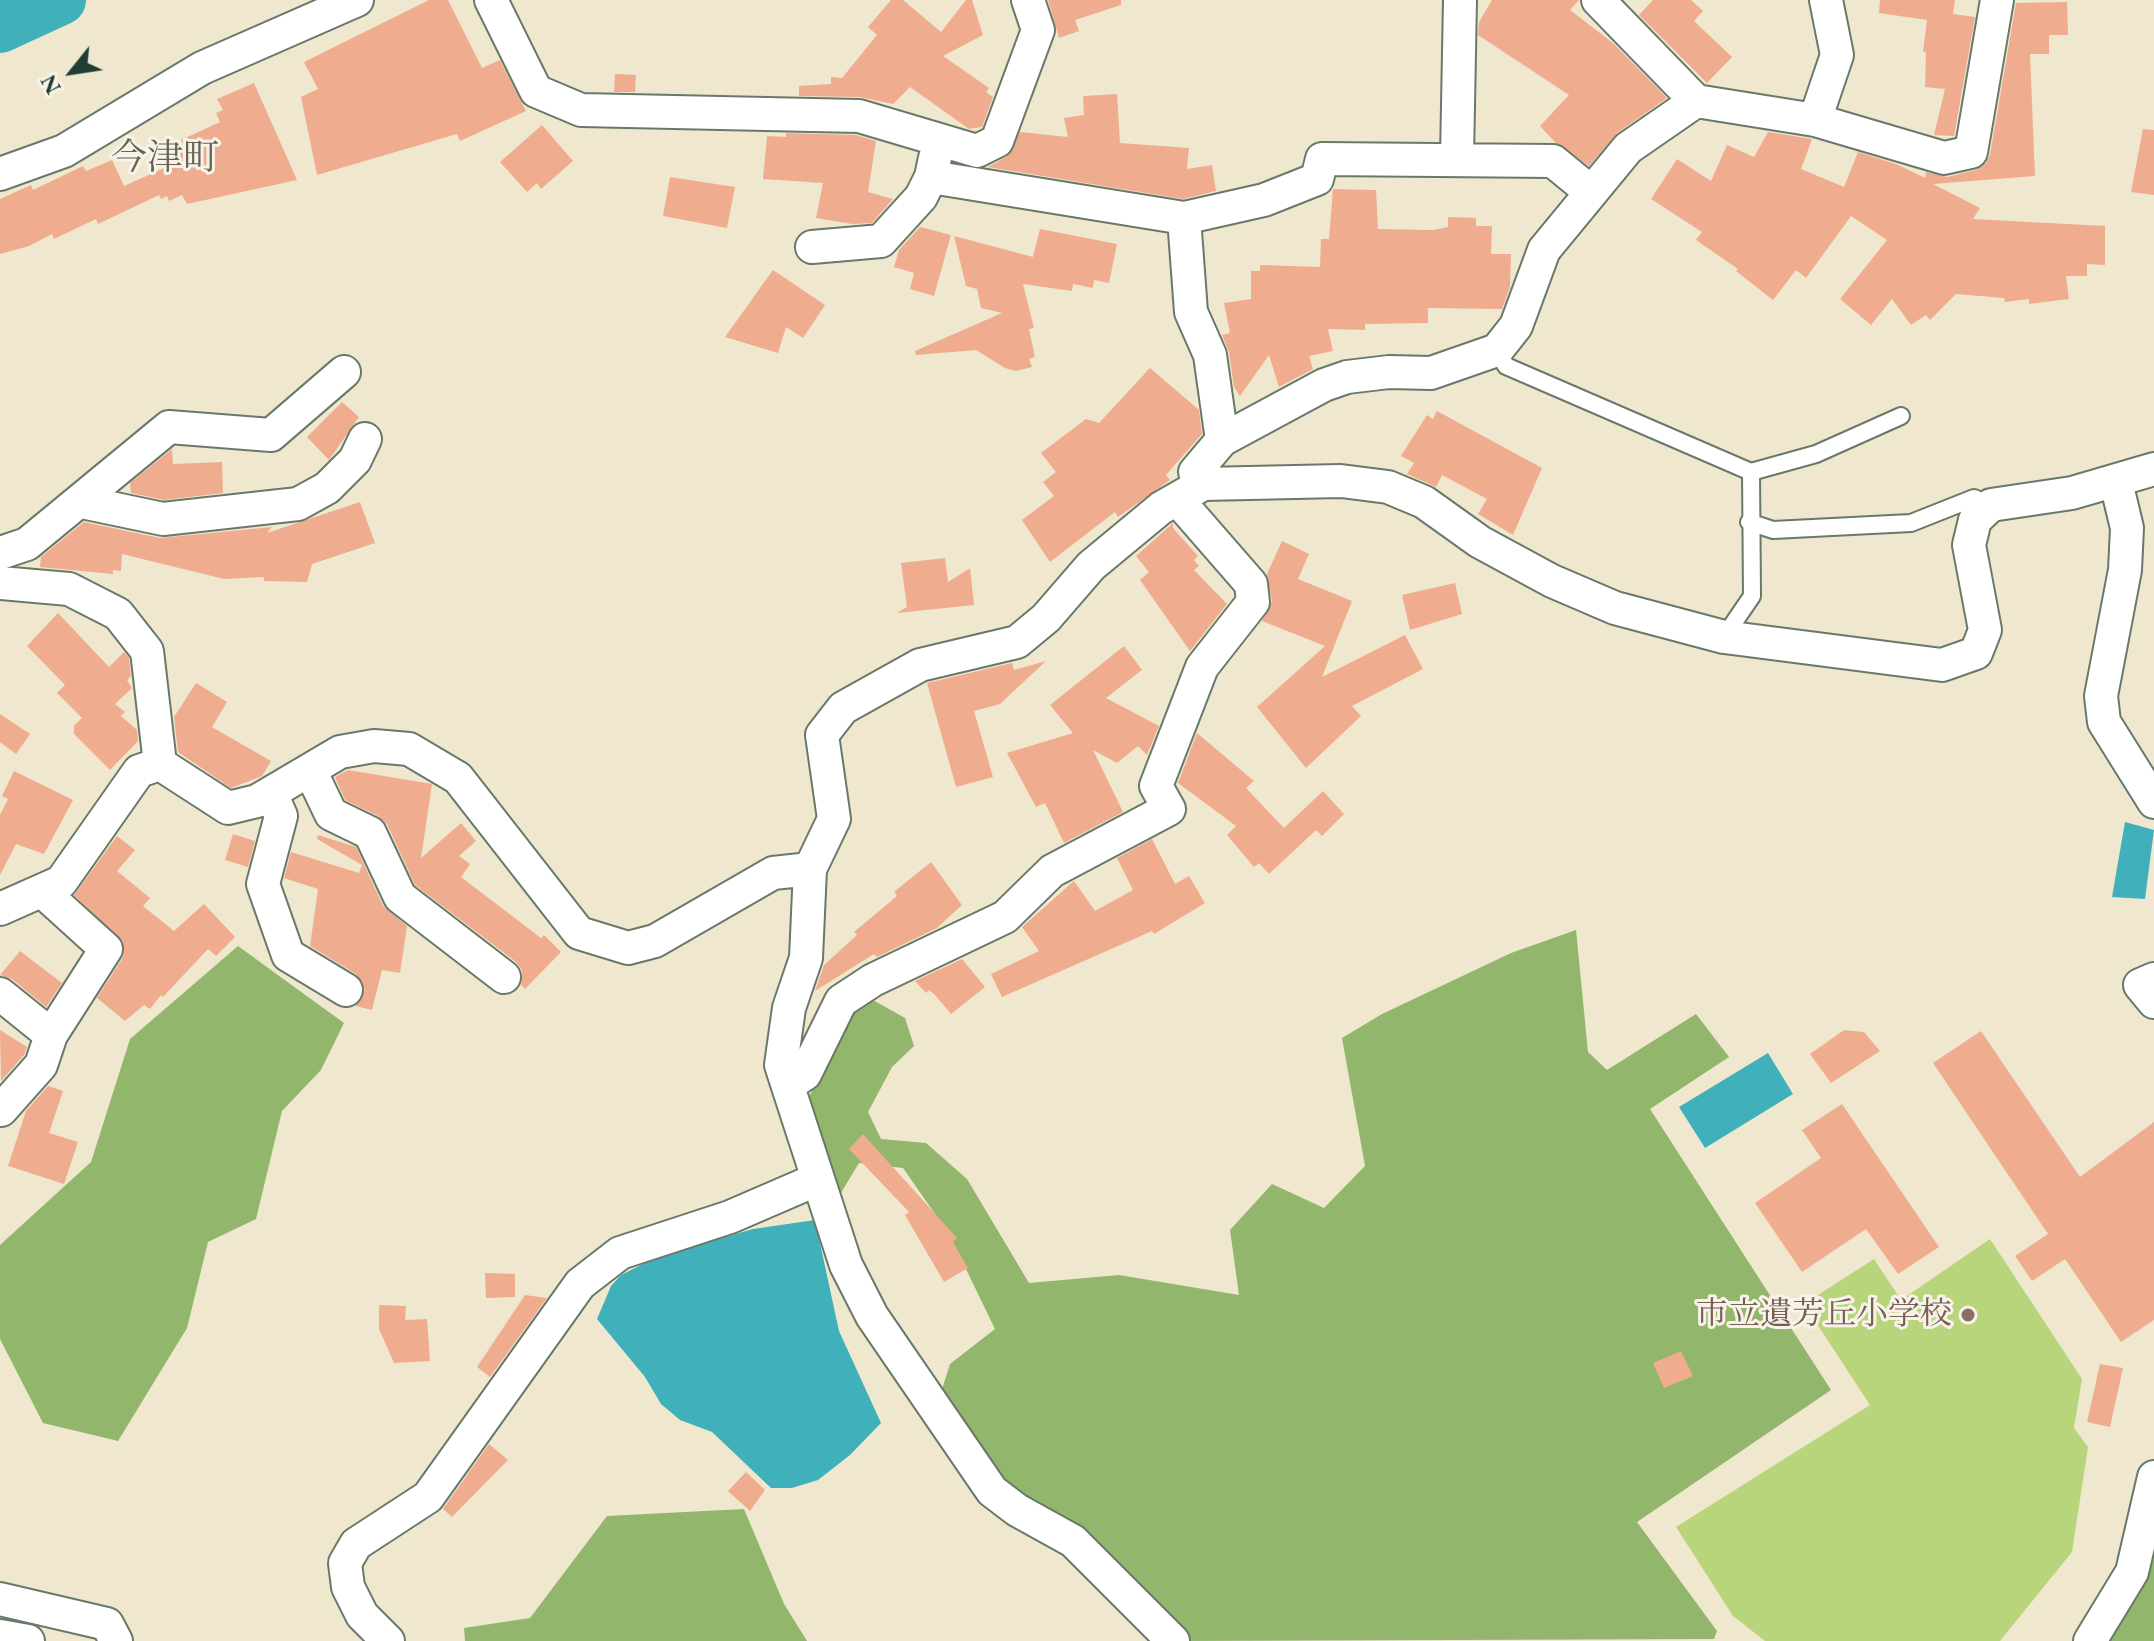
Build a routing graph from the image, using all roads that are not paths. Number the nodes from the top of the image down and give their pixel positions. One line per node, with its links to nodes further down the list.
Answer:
1 (357, 0): 12 (street)
2 (491, 0): 10 (street)
3 (1028, 0): 10 (street)
4 (1460, 0): 11 (street)
5 (1598, 0): 8 (street)
6 (1826, 0): 9 (street)
7 (1997, 0): 9 (street)
8 (1696, 101): 9 (street); 14 (street)
9 (1815, 120)
10 (938, 139): 13 (street)
11 (1457, 158): 14 (street); 15 (street)
12 (0, 174)
13 (931, 177): 15 (street); 16 (street)
14 (1591, 192): 17 (street)
15 (1184, 218): 21 (street)
16 (812, 247)
17 (1497, 350): 21 (street); 23 (lane)
18 (344, 372): 26 (street)
19 (1901, 416): 23 (lane)
20 (365, 439): 26 (street)
21 (1222, 440): 25 (street)
22 (2154, 469): 24 (street)
23 (1751, 472): 28 (lane)
24 (2116, 482): 27 (street); 35 (street)
25 (1190, 491): 31 (street); 36 (street); 45 (street)
26 (82, 502): 29 (street)
27 (1991, 505): 28 (lane); 31 (street)
28 (1749, 522): 31 (lane)
29 (0, 553)
30 (0, 583): 32 (street)
31 (1724, 637)
32 (160, 764): 34 (street); 37 (street)
33 (310, 770): 34 (street); 36 (street); 39 (street)
34 (271, 793): 41 (street)
35 (2154, 802)
36 (810, 869): 45 (street)
37 (42, 891): 38 (street); 44 (street)
38 (0, 909)
39 (504, 977)
40 (2154, 979): 43 (street)
41 (346, 990)
42 (0, 994): 44 (street)
43 (2154, 1002)
44 (51, 1035): 46 (street)
45 (788, 1085): 47 (street)
46 (1, 1110)
47 (818, 1179): 53 (street); 54 (street)
48 (2154, 1477): 55 (street)
49 (0, 1599): 52 (street)
50 (0, 1636): 51 (street)
51 (28, 1641)
52 (116, 1641)
53 (388, 1641)
54 (1173, 1641)
55 (2090, 1641)

